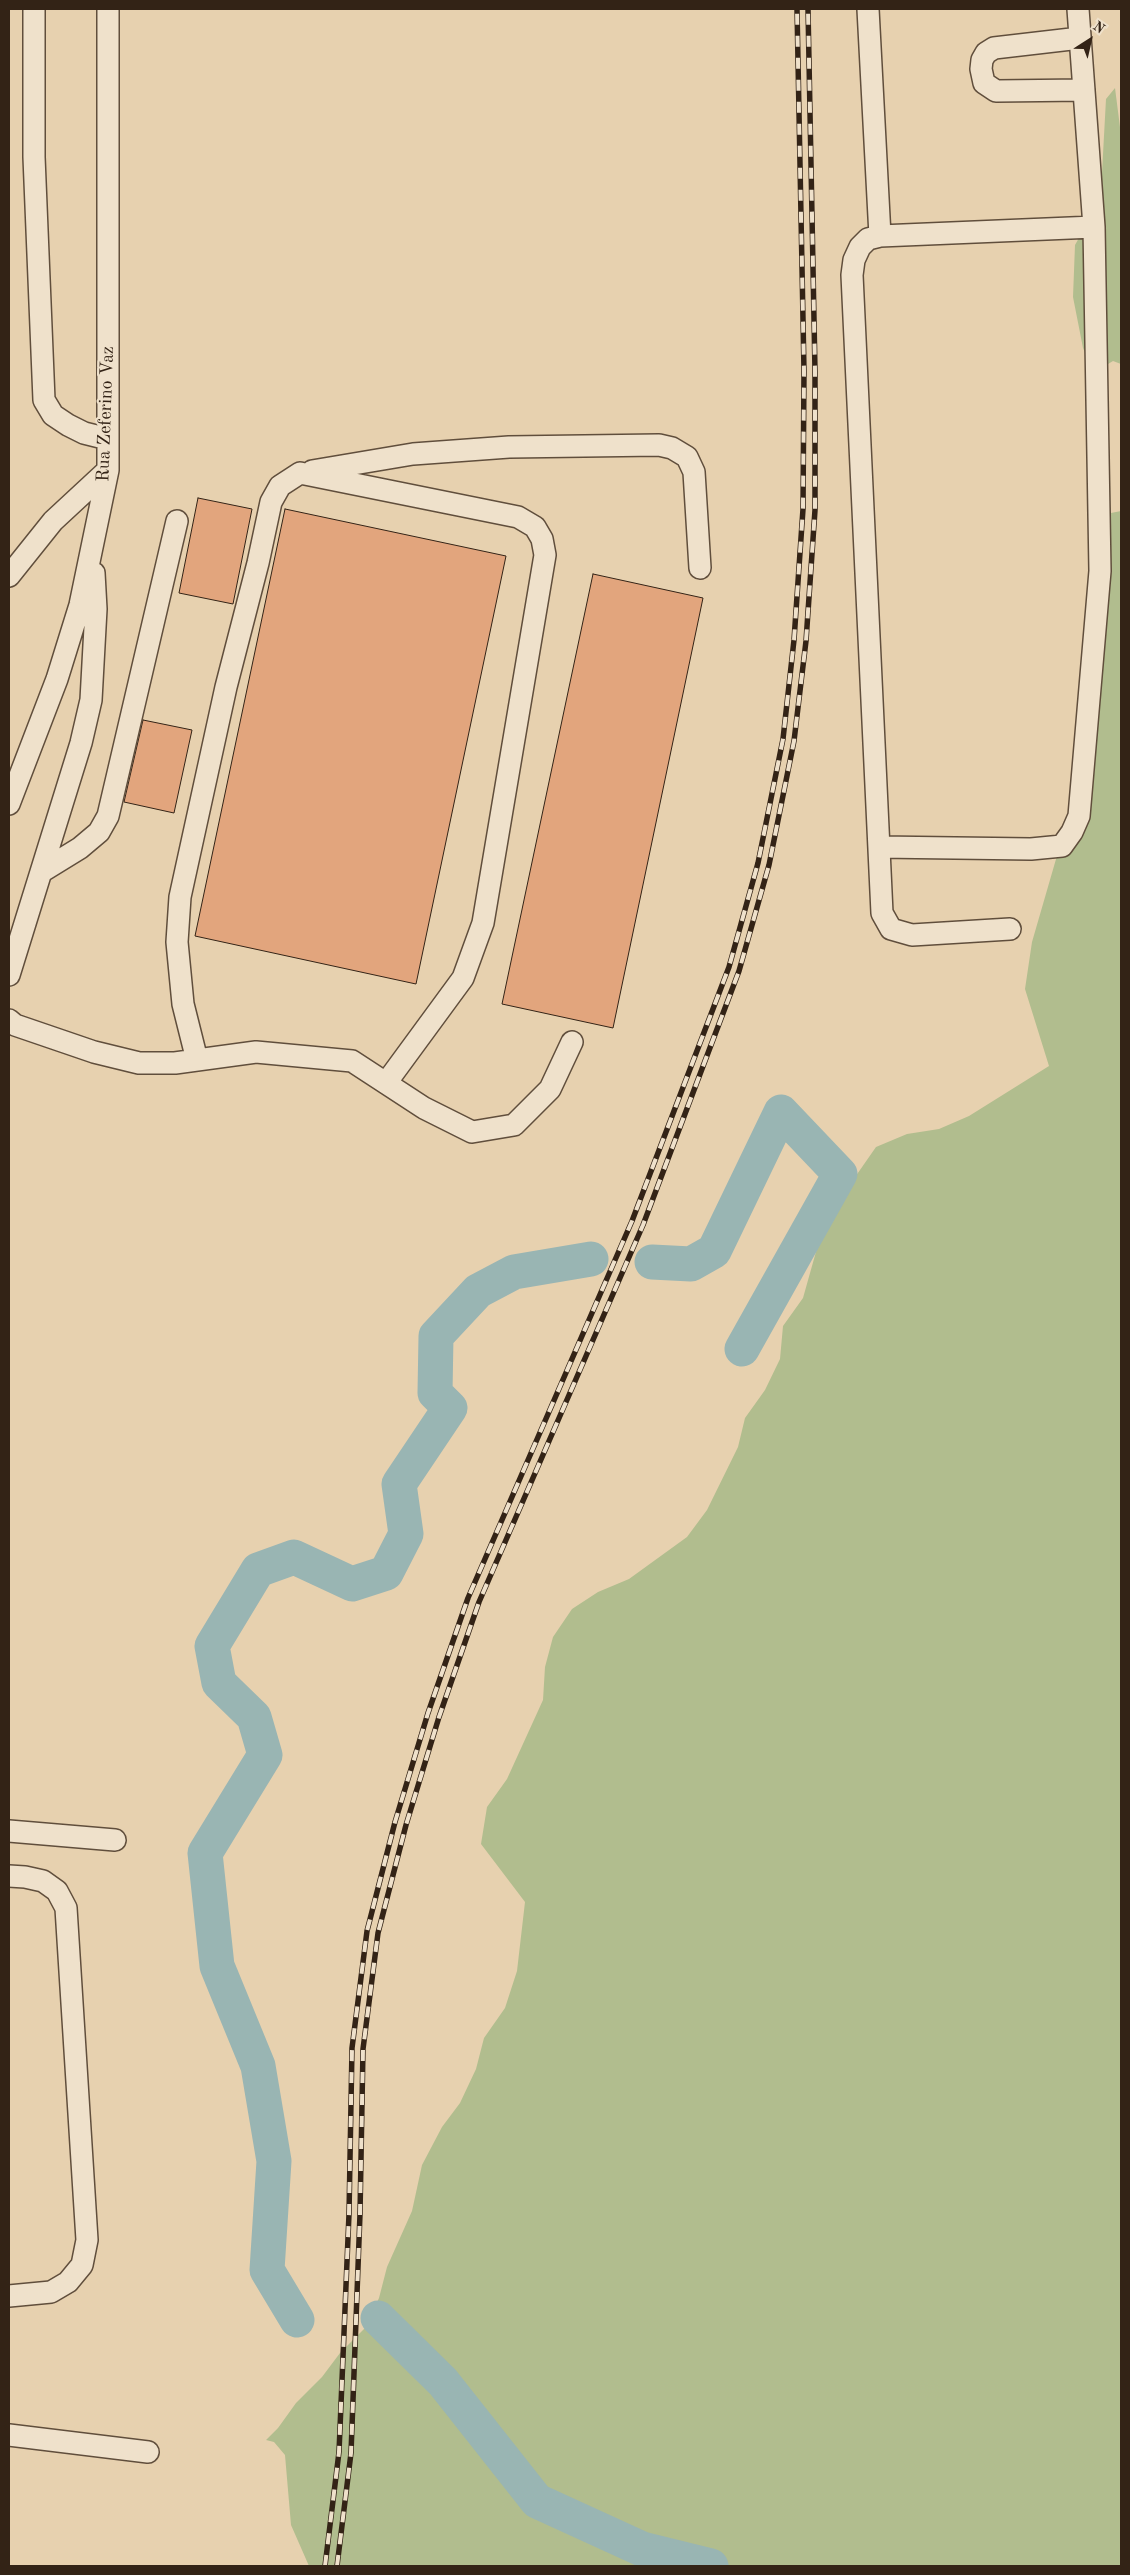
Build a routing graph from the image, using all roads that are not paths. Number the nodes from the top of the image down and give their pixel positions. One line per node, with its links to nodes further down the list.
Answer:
1 (34, 9): 9 (street)
2 (108, 9): 9 (street, Rua Zeferino Vaz)
3 (868, 9): 8 (street)
4 (1078, 9): 5 (street)
5 (1080, 38): 6 (street); 6 (street)
6 (1084, 90): 7 (street)
7 (1094, 227): 8 (street); 17 (street)
8 (880, 236): 17 (street)
9 (108, 439): 10 (street, Rua Zeferino Vaz)
10 (108, 470): 13 (street, Rua Zeferino Vaz); 15 (street)
11 (300, 473): 14 (street); 23 (street); 24 (street)
12 (177, 521): 18 (street)
13 (93, 546): 16 (street, Rua Zeferino Vaz); 18 (street)
14 (700, 568)
15 (9, 576)
16 (9, 804)
17 (880, 846): 19 (street)
18 (41, 872): 20 (street)
19 (1010, 929)
20 (9, 975)
21 (9, 1020): 23 (street)
22 (572, 1042): 24 (street)
23 (196, 1060): 24 (street)
24 (386, 1084)
25 (9, 1831): 26 (street)
26 (115, 1840)
27 (9, 1876): 28 (street)
28 (9, 2296)
29 (9, 2435): 30 (street)
30 (148, 2452)

